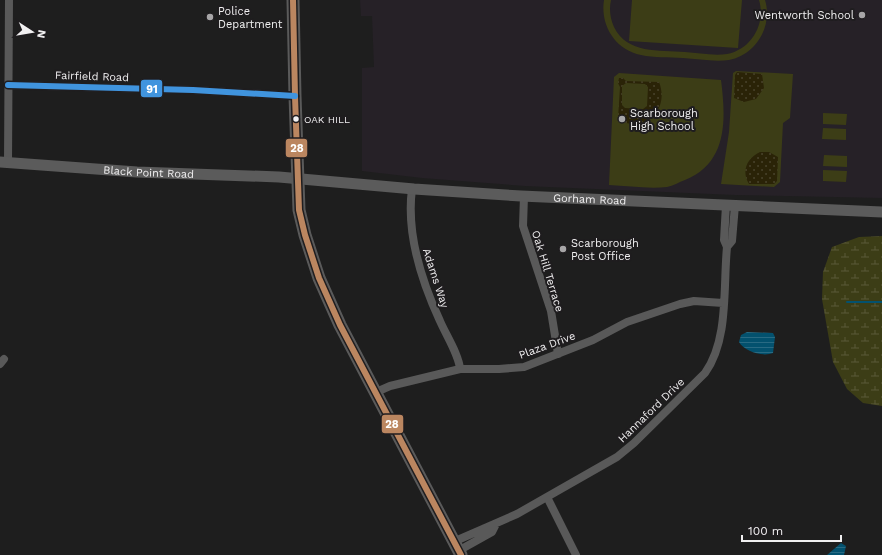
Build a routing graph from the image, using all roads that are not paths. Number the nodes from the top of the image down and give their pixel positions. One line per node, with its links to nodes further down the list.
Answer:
1 (9, 0): 3 (street)
2 (293, 0): 4 (main road)
3 (8, 84): 4 (street, Fairfield Road); 5 (street)
4 (295, 96): 6 (main road)
5 (4, 162): 6 (main road, Black Point Road)
6 (298, 178): 7 (main road, Gorham Road); 14 (main road)
7 (412, 189): 8 (main road, Gorham Road); 13 (street, Adams Way)
8 (524, 196): 9 (main road, Gorham Road); 12 (street, Oak Hill Terrace)
9 (730, 205): 10 (main road, Gorham Road); 11 (street, Hannaford Drive)
10 (882, 212)
11 (723, 303): 12 (street, Plaza Drive); 15 (street, Hannaford Drive)
12 (558, 354): 13 (street, Plaza Drive)
13 (460, 369): 14 (street, Plaza Drive)
14 (374, 393): 16 (main road)
15 (547, 497): 16 (street, Hannaford Drive); 17 (street)
16 (457, 549)
17 (576, 555)

